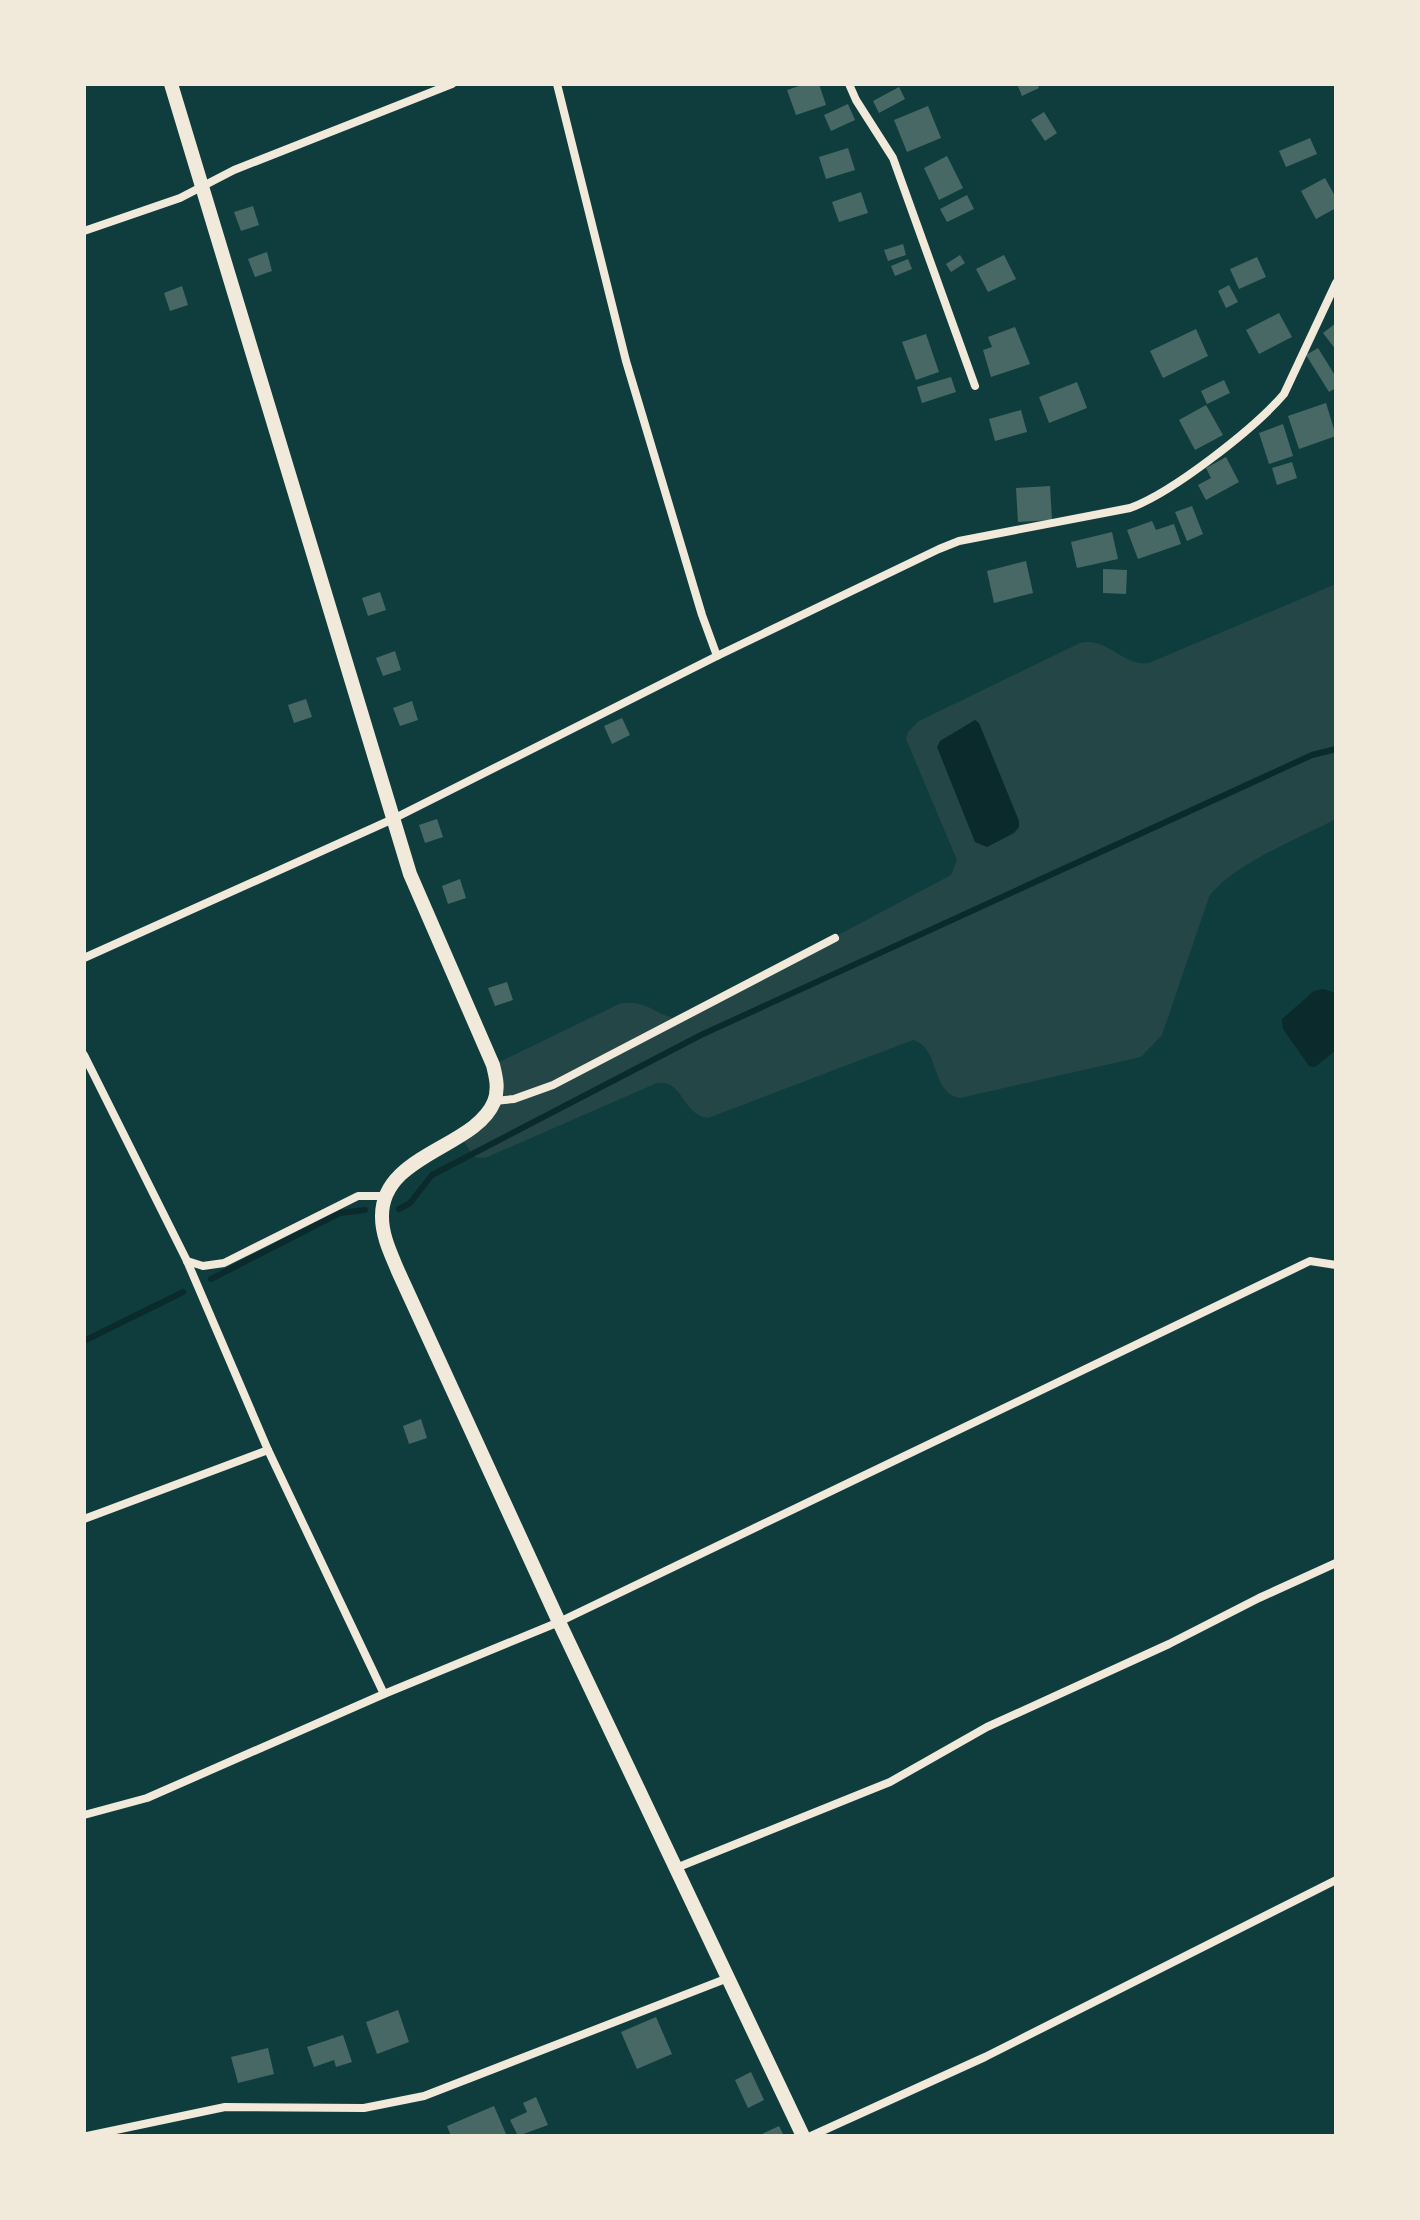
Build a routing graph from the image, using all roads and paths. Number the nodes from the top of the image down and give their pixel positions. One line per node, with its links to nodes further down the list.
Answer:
1 (171, 84): 5 (street)
2 (452, 84): 5 (street)
3 (557, 84): 9 (street)
4 (849, 84): 8 (street)
5 (200, 186): 6 (street); 10 (street)
6 (84, 231)
7 (1336, 283): 9 (street)
8 (975, 386)
9 (717, 656): 10 (street)
10 (393, 819): 12 (street); 14 (street)
11 (835, 938): 14 (street)
12 (84, 958)
13 (84, 1055): 16 (street)
14 (494, 1101): 15 (street)
15 (386, 1196): 16 (street); 21 (street)
16 (187, 1261): 18 (street)
17 (1336, 1265): 21 (street)
18 (268, 1450): 19 (street); 22 (street)
19 (84, 1519)
20 (1336, 1563): 24 (street)
21 (559, 1622): 22 (street); 24 (street)
22 (384, 1694): 23 (street)
23 (84, 1815)
24 (676, 1868): 26 (street)
25 (1336, 1880): 31 (street)
26 (728, 1978): 27 (street); 30 (street)
27 (144, 2125): 28 (street); 29 (street)
28 (87, 2136)
29 (147, 2136)
30 (803, 2136)
31 (811, 2136)

